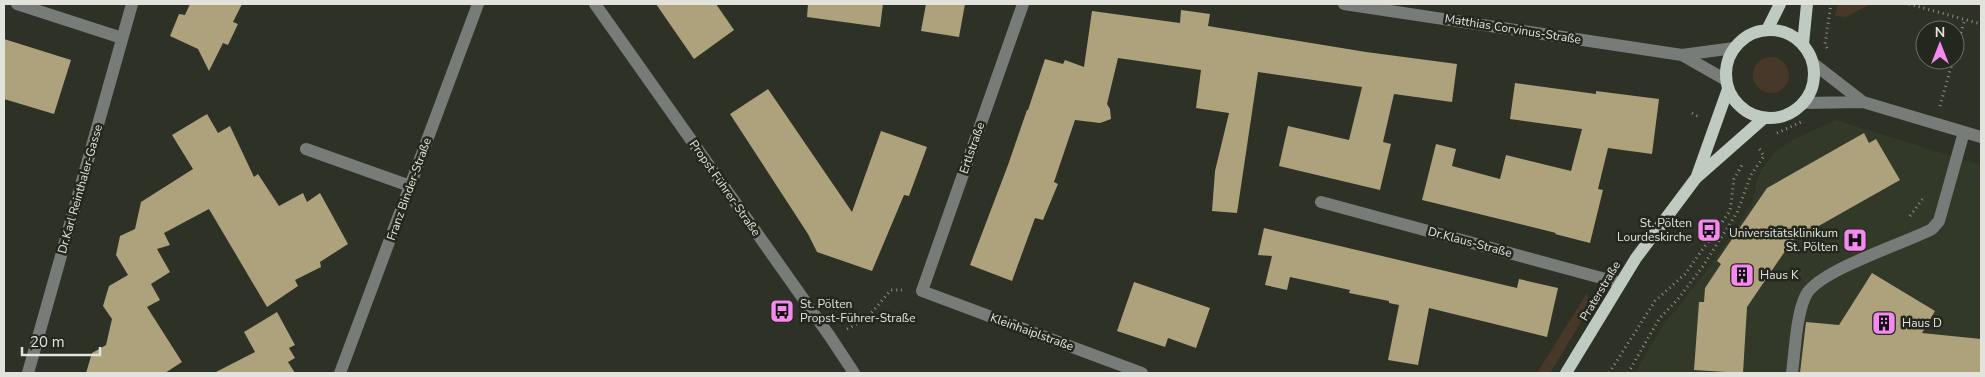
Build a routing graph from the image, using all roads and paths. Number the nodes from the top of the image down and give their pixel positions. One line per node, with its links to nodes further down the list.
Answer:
1 (17, 4): 13 (street)
2 (132, 4): 13 (street, Dr.Karl Reinthaler-Gasse)
3 (478, 4): 32 (street, Franz Binder-Straße)
4 (596, 4): 36 (street, Propst Führer-Straße)
5 (1023, 4): 35 (street, Ertlstraße)
6 (1344, 4): 16 (street, Matthias Corvinus-Straße)
7 (1780, 4): 12 (main road)
8 (1807, 4): 14 (main road)
9 (1909, 4): 10 (path)
10 (1965, 19): 11 (path)
11 (1981, 24)
12 (1767, 30): 14 (main road); 15 (main road)
13 (122, 38): 37 (street, Dr.Karl Reinthaler-Gasse)
14 (1803, 44): 17 (main road)
15 (1734, 48): 16 (street, Matthias Corvinus-Straße); 19 (main road)
16 (1682, 55): 19 (street, Matthias Corvinus-Straße)
17 (1814, 64): 20 (street); 21 (main road)
18 (1950, 70): 24 (path)
19 (1727, 84): 23 (main road); 25 (main road, Praterstraße)
20 (1863, 102): 21 (street); 24 (street)
21 (1804, 103): 23 (main road)
22 (1692, 114): 25 (path)
23 (1764, 118): 31 (main road, Praterstraße)
24 (1934, 123): 26 (street)
25 (1716, 124): 31 (main road, Praterstraße)
26 (1964, 132): 27 (street); 44 (street)
27 (1981, 136)
28 (306, 149): 32 (street)
29 (1750, 152): 43 (path)
30 (1746, 159): 42 (path)
31 (1696, 178): 34 (main road, Praterstraße)
32 (410, 186): 38 (street, Franz Binder-Straße)
33 (1321, 202): 34 (street, Dr.Klaus-Straße)
34 (1620, 283): 41 (main road, Praterstraße)
35 (922, 292): 36 (path); 40 (street, Kleinhaiplstraße)
36 (831, 338): 39 (street, Propst Führer-Straße)
37 (28, 373)
38 (340, 373)
39 (854, 373)
40 (1142, 373)
41 (1566, 373)
42 (1609, 373)
43 (1628, 373)
44 (1792, 373)

